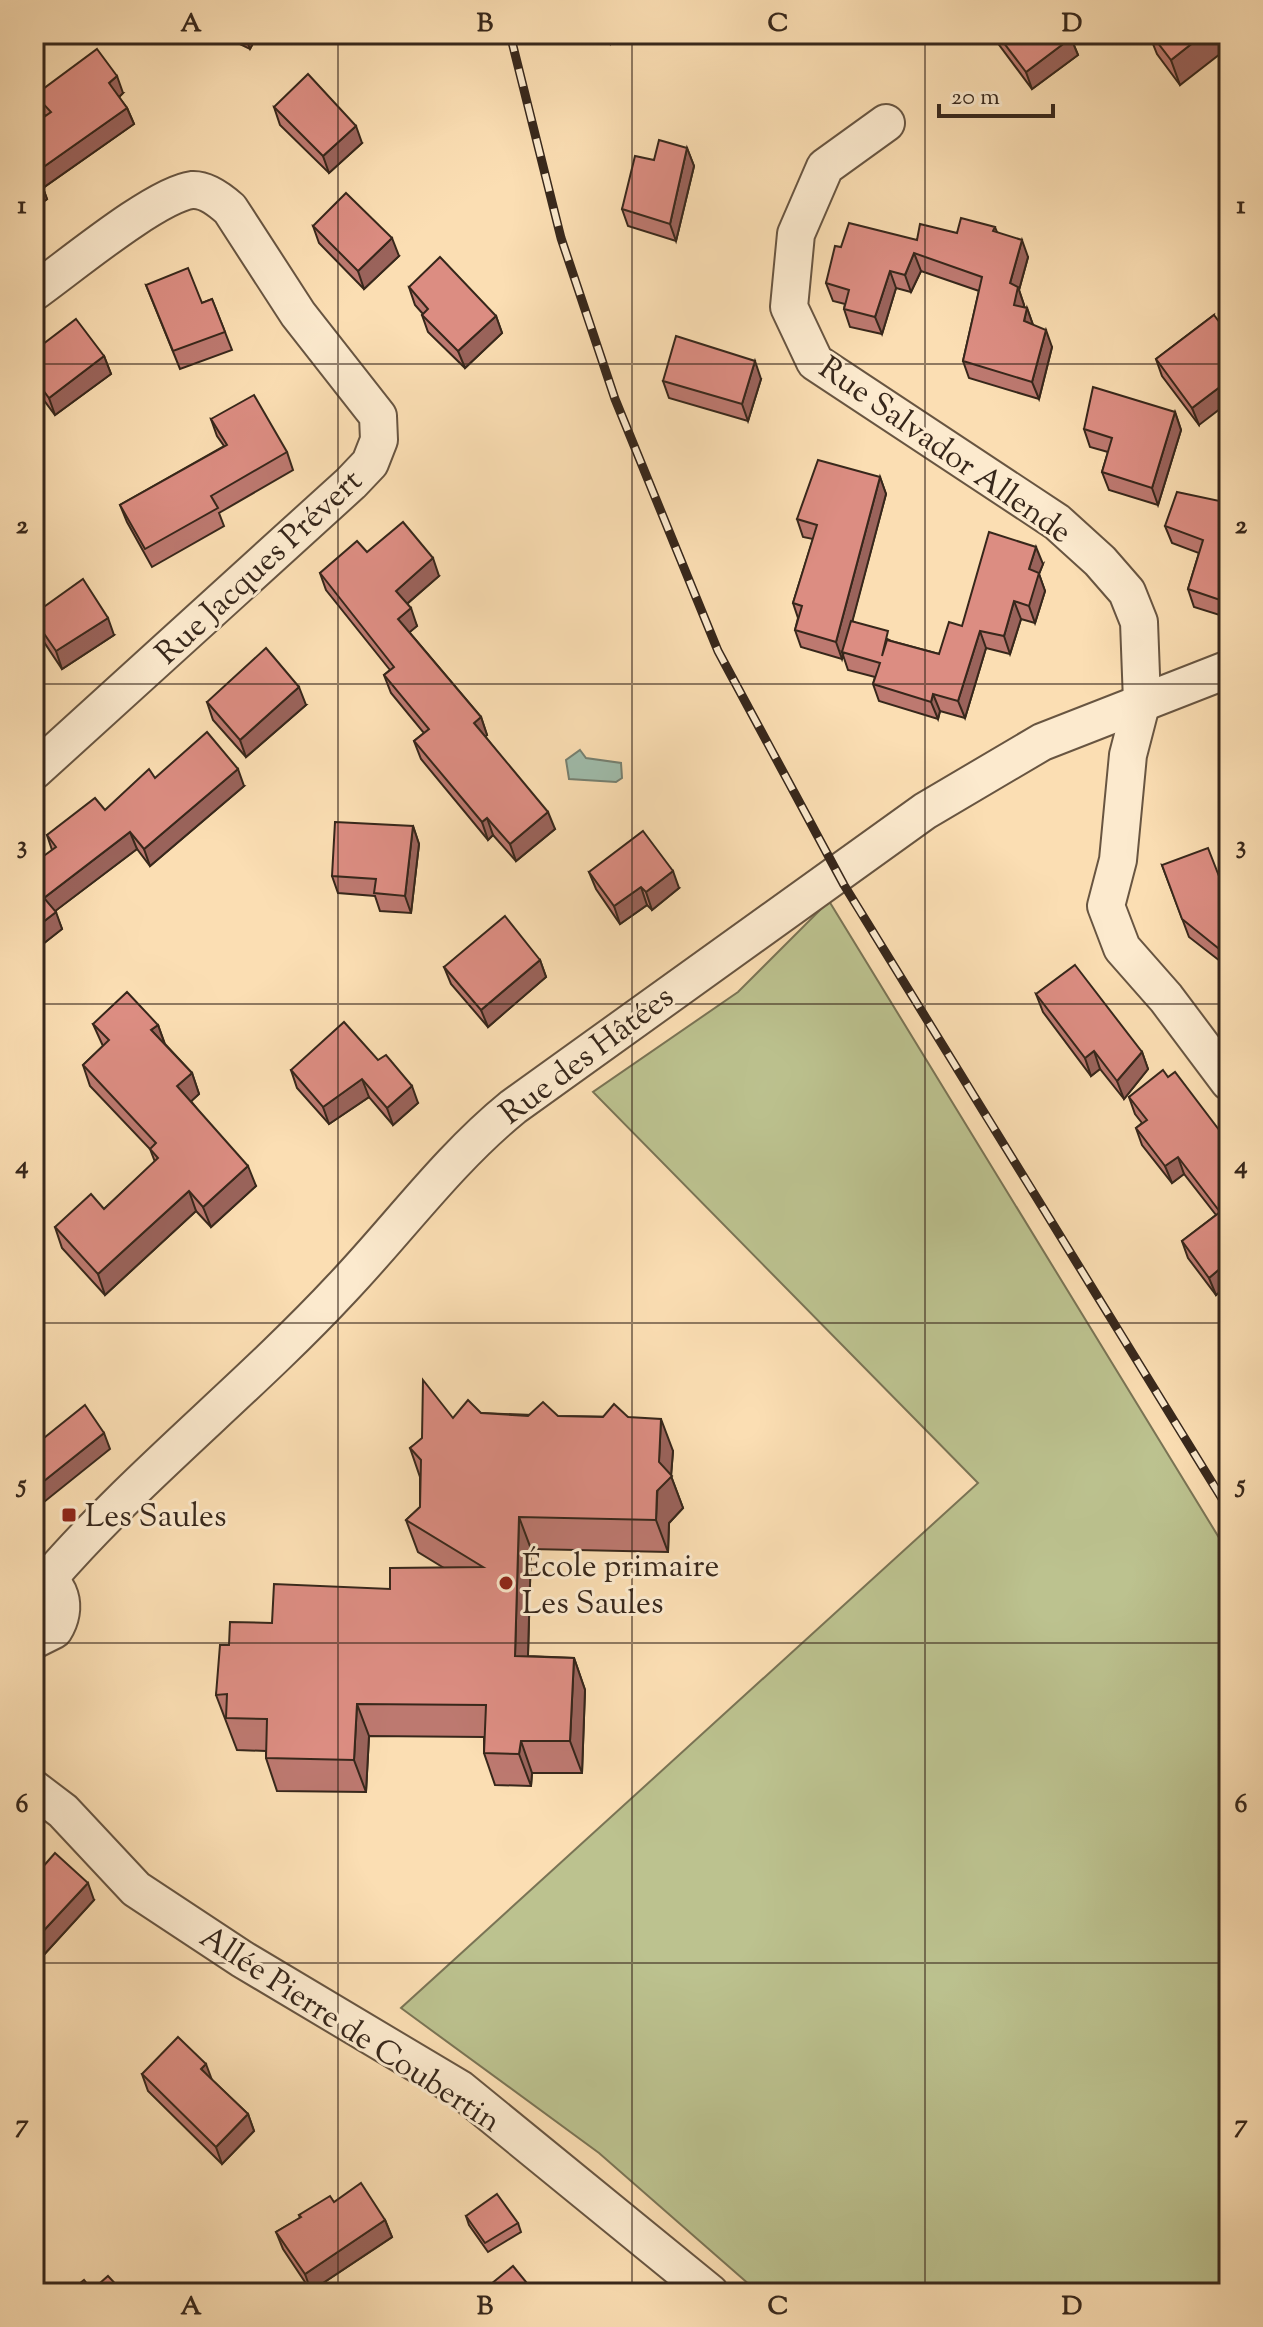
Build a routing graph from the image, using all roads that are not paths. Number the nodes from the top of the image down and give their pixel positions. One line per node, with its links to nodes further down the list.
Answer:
1 (886, 123): 4 (street, Rue Salvador Allende)
2 (34, 292): 5 (street, Rue Jacques Prévert)
3 (1229, 669): 4 (street, Rue des Hâtées)
4 (1142, 701): 6 (street, Rue Salvador Allende); 7 (street, Rue des Hâtées)
5 (34, 771)
6 (1229, 1082)
7 (41, 1577): 8 (street)
8 (34, 1640)
9 (34, 1789): 10 (street, Allée Pierre de Coubertin)
10 (710, 2293)

